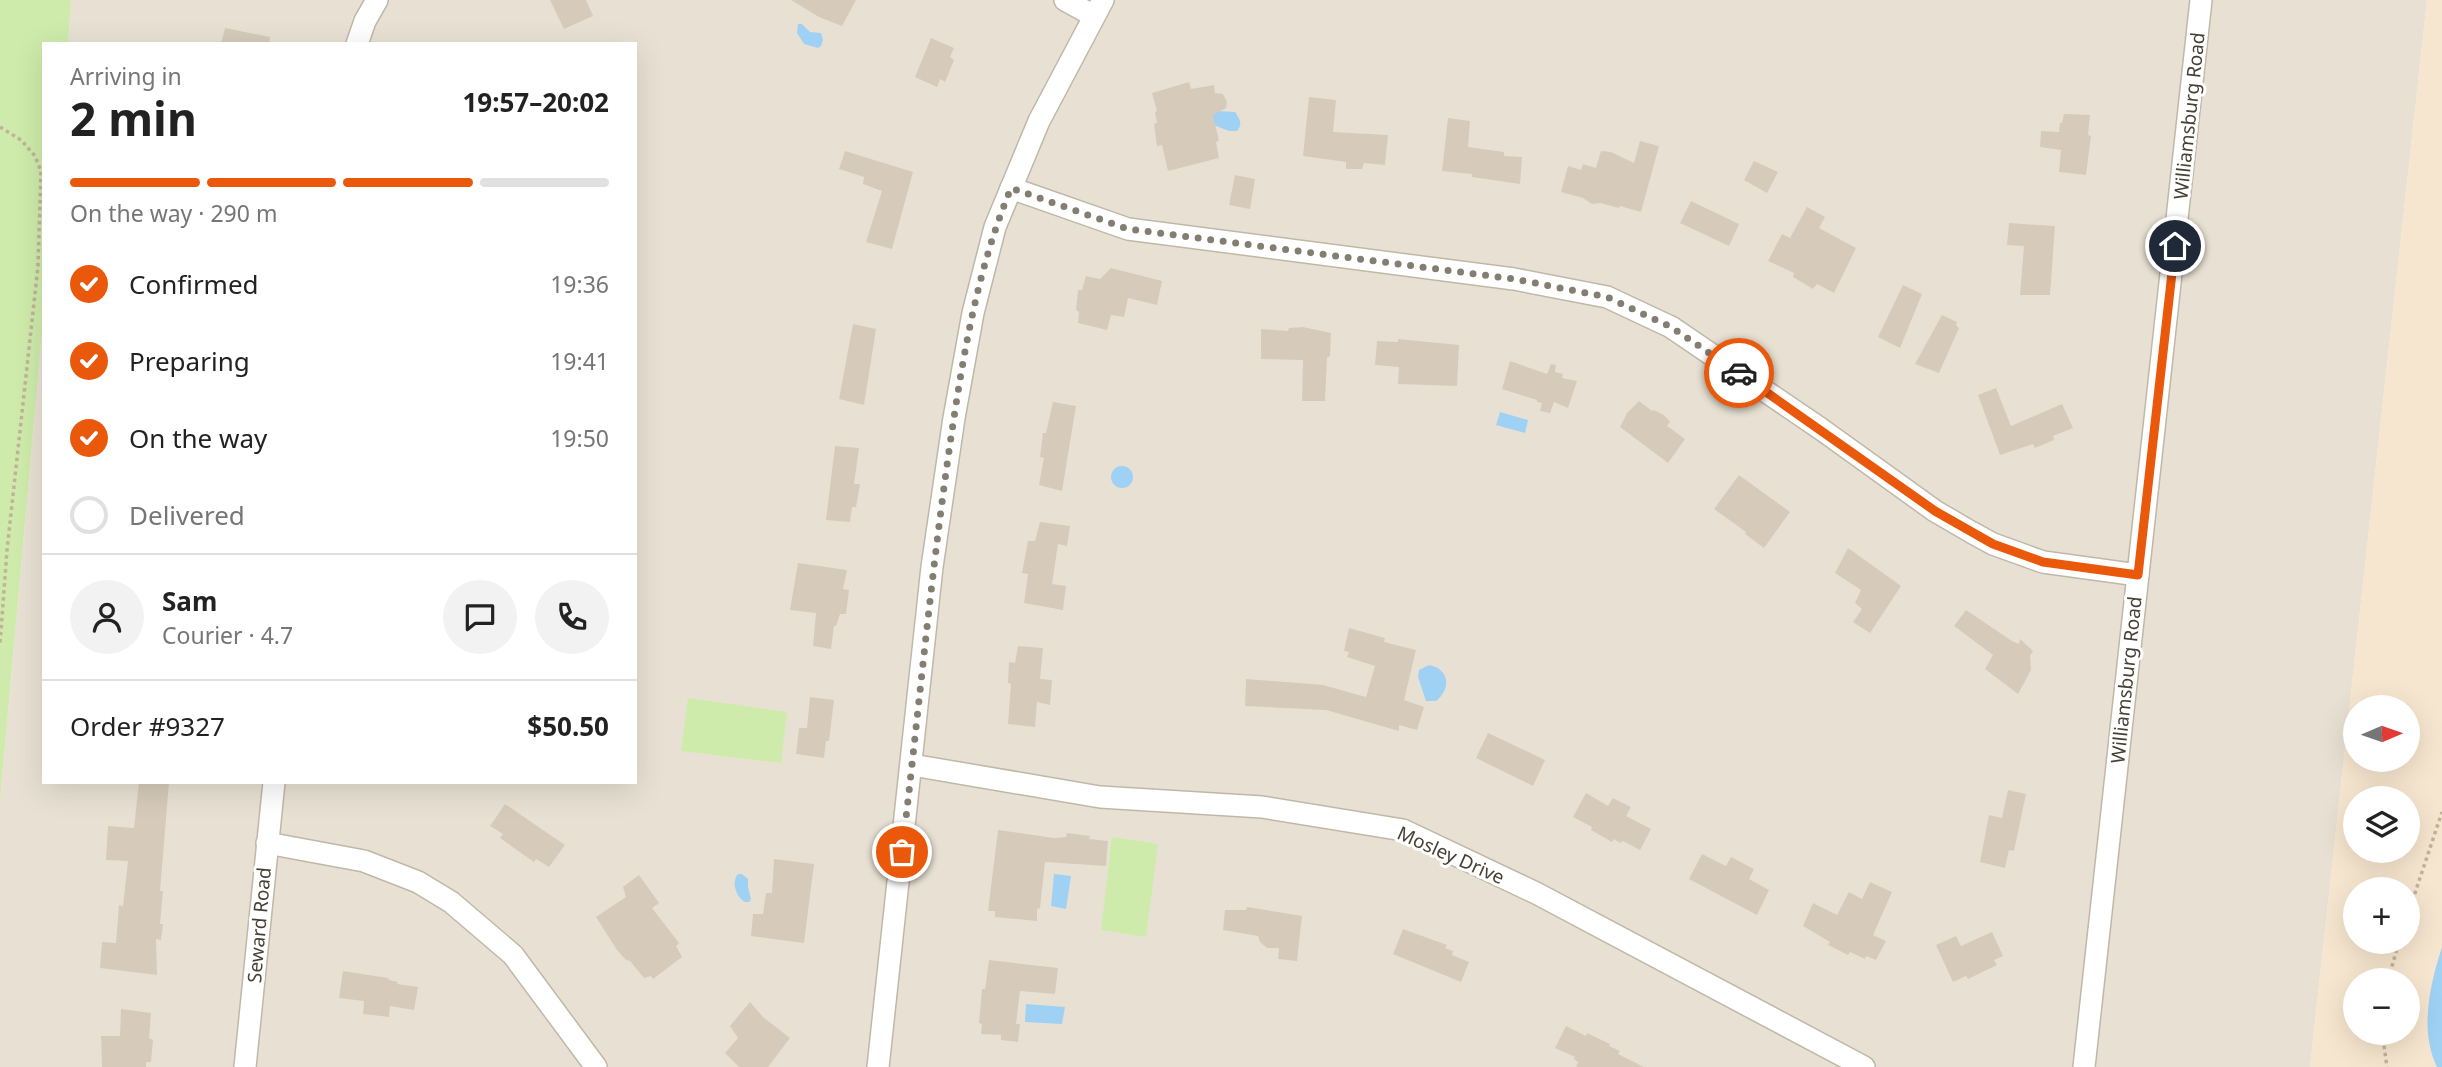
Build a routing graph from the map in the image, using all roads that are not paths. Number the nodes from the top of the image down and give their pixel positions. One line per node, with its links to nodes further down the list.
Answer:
1 (377, 0): 5 (street)
2 (1065, 0): 4 (street)
3 (2202, 0): 7 (street, Williamsburg Road)
4 (1098, 8): 6 (street)
5 (358, 42)
6 (1011, 188): 7 (street); 8 (street)
7 (2138, 575): 15 (street, Williamsburg Road)
8 (912, 765): 13 (street); 14 (street, Mosley Drive)
9 (274, 784): 10 (street, Seward Road)
10 (267, 843): 11 (street, Seward Road); 12 (street)
11 (246, 1067)
12 (596, 1067)
13 (878, 1067)
14 (1864, 1067)
15 (2084, 1067)

